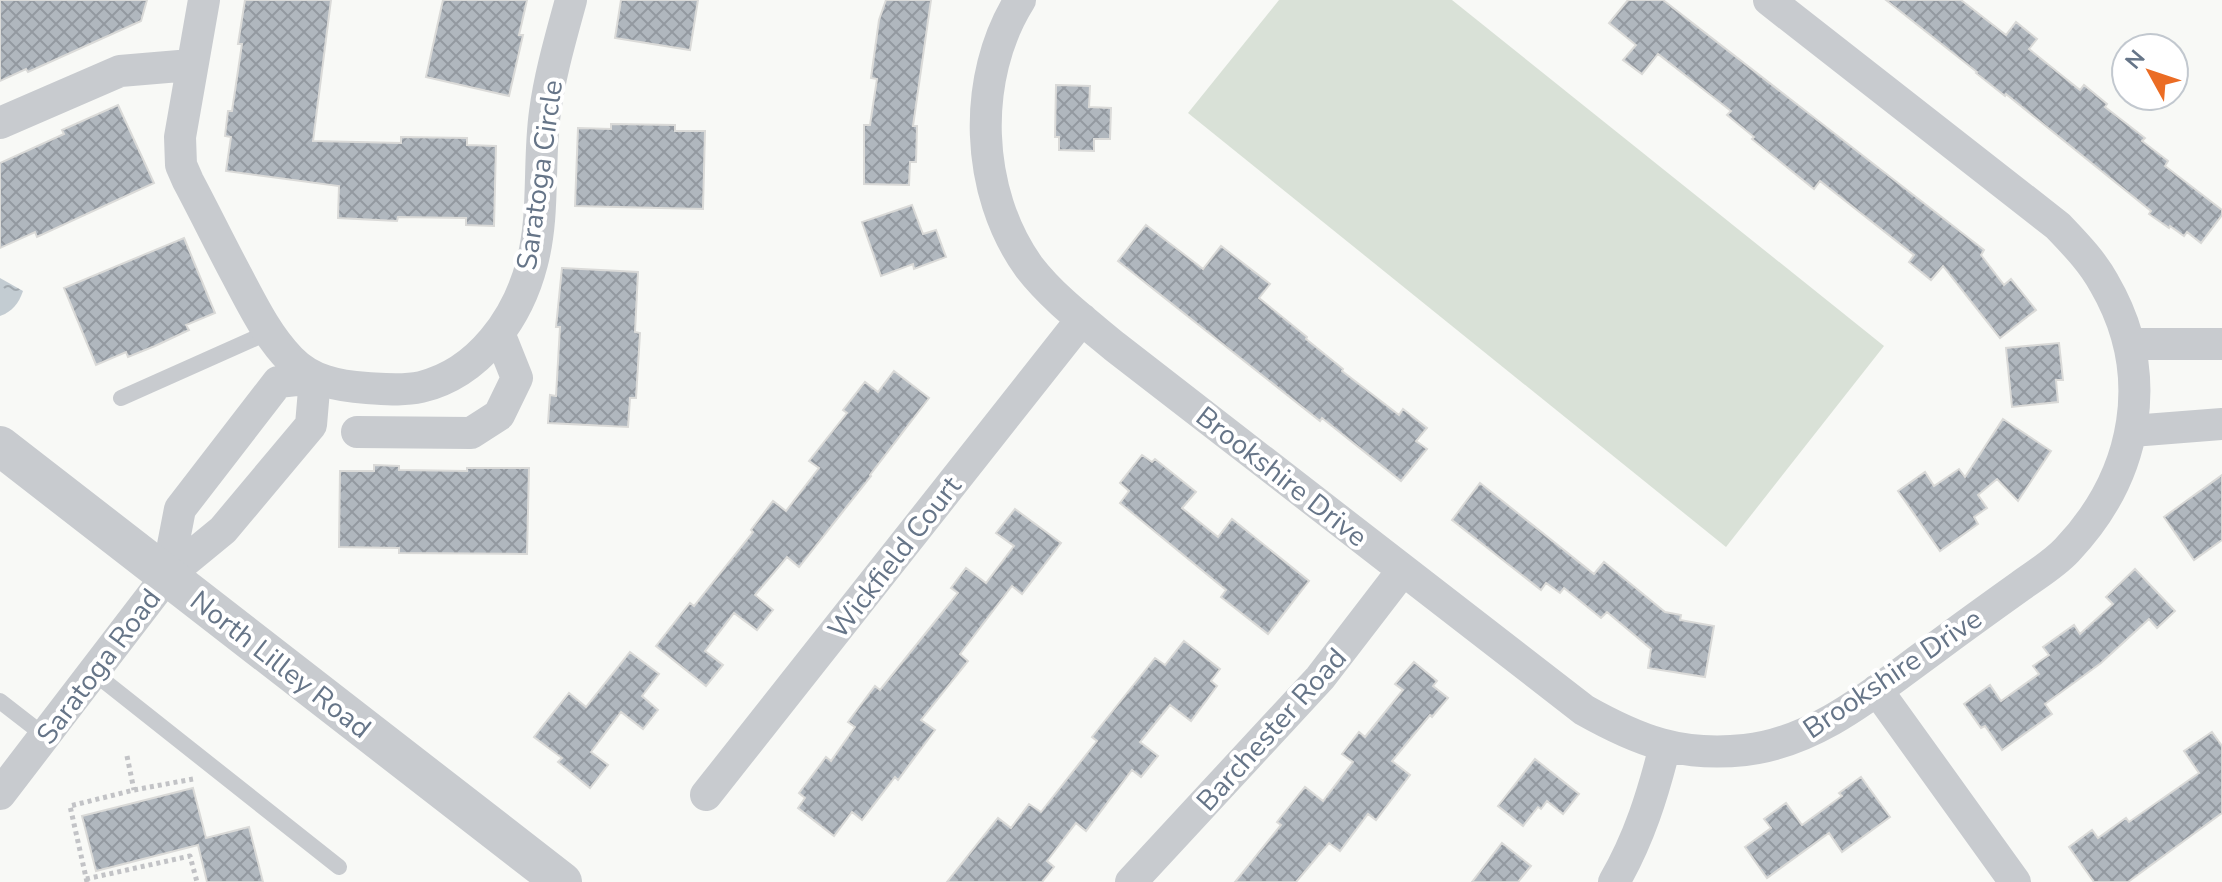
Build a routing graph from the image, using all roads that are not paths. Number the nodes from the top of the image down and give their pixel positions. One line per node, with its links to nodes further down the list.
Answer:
1 (204, 0): 5 (street, Saratoga Circle)
2 (571, 0): 9 (street, Saratoga Circle)
3 (1020, 0): 7 (street, Brookshire Drive)
4 (1769, 0): 10 (street, Brookshire Drive)
5 (191, 65): 6 (street); 8 (street, Saratoga Circle)
6 (0, 123)
7 (1082, 319): 18 (street, Brookshire Drive); 26 (street, Wickfield Court)
8 (269, 332): 12 (street, Saratoga Circle); 13 (lane)
9 (499, 333): 12 (street, Saratoga Circle); 16 (street)
10 (2130, 344): 11 (street); 15 (street, Brookshire Drive)
11 (2222, 344)
12 (315, 378): 19 (street); 19 (street, Saratoga Circle)
13 (121, 398)
14 (2222, 424): 15 (street)
15 (2132, 431): 21 (street, Brookshire Drive)
16 (357, 432)
17 (0, 446): 19 (street, North Lilley Road)
18 (1403, 570): 24 (street, Brookshire Drive); 29 (street, Barchester Road)
19 (167, 576): 20 (street, Saratoga Road); 28 (street, North Lilley Road)
20 (94, 673): 23 (street, Saratoga Road); 27 (lane)
21 (1877, 690): 24 (street, Brookshire Drive); 31 (street)
22 (0, 701): 23 (lane)
23 (45, 736): 25 (street, Saratoga Road)
24 (1665, 746): 30 (street)
25 (0, 794)
26 (706, 795)
27 (339, 867)
28 (562, 882)
29 (1131, 882)
30 (1614, 882)
31 (2015, 882)

